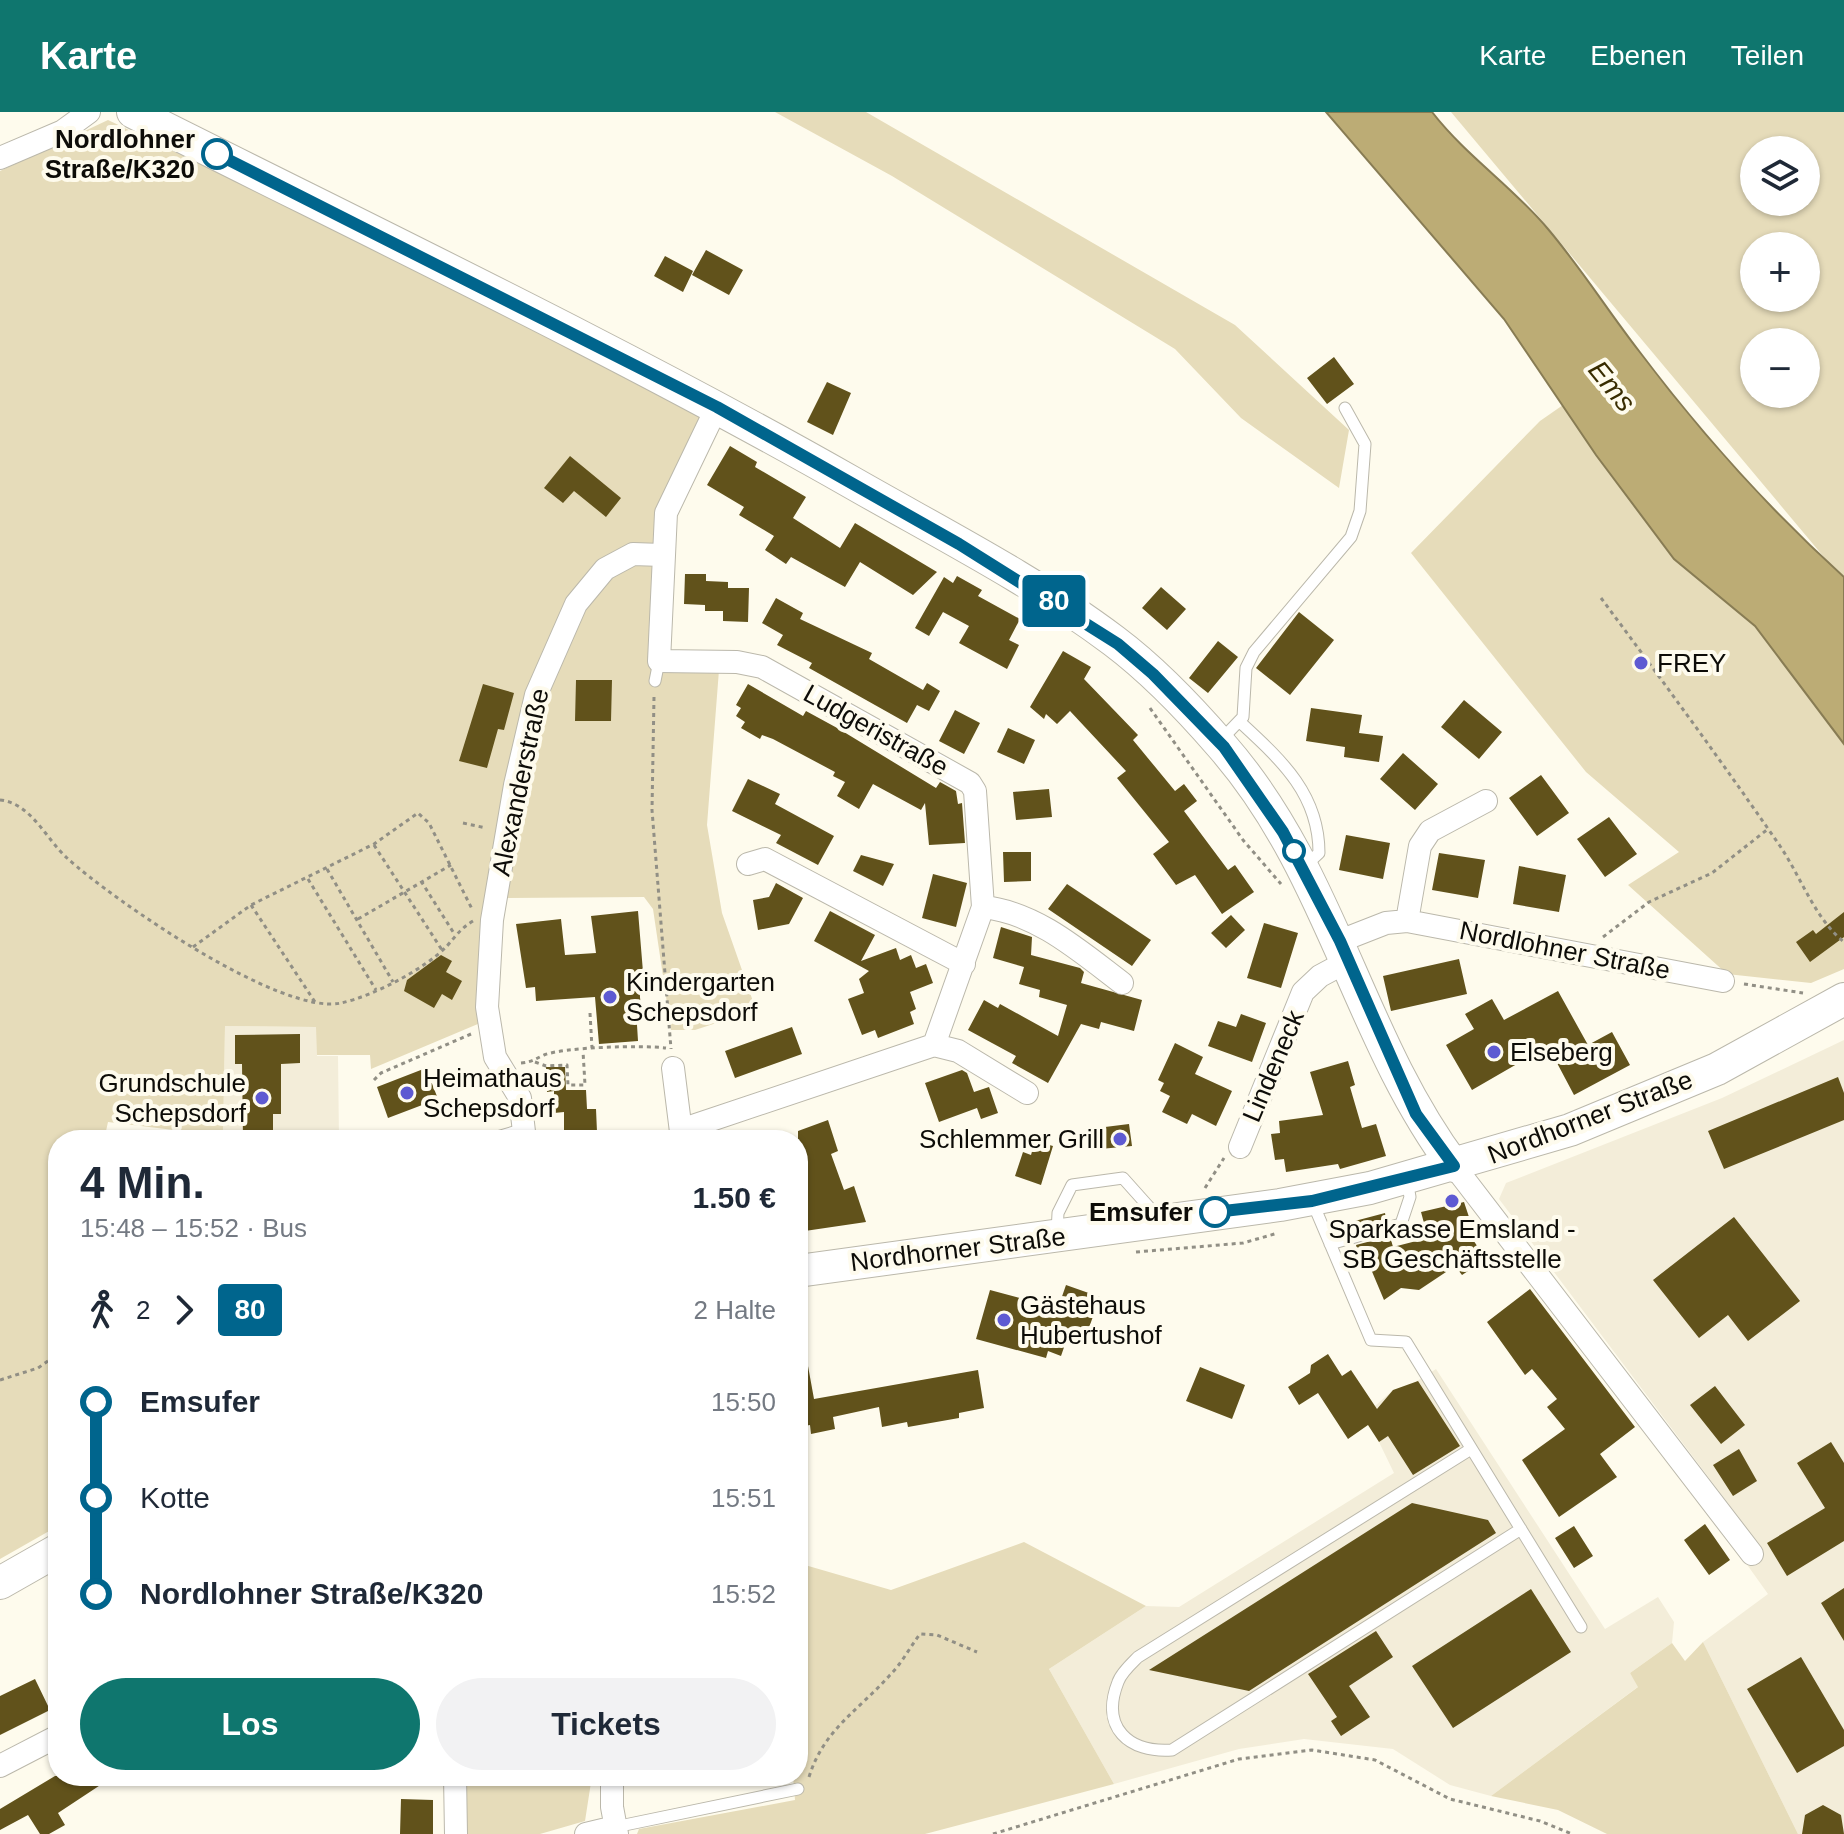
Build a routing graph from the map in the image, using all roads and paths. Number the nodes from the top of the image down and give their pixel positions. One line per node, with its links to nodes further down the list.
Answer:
1 (89, 112): 3 (street)
2 (133, 112): 4 (street)
3 (1, 156)
4 (717, 407): 6 (street); 10 (street)
5 (1345, 408): 10 (lane)
6 (662, 555): 8 (street); 15 (street, Alexanderstraße)
7 (1601, 598): 14 (path)
8 (657, 671): 25 (street, Ludgeristraße); 49 (path)
9 (1143, 699): 22 (path)
10 (1230, 733): 22 (street)
11 (0, 800): 31 (path)
12 (1486, 801): 28 (street)
13 (463, 823): 15 (path)
14 (1768, 829): 30 (path); 34 (path)
15 (507, 832): 27 (street, Alexanderstraße)
16 (374, 844): 18 (path); 19 (path); 23 (path)
17 (748, 864): 35 (street)
18 (451, 865): 21 (path); 27 (path)
19 (327, 869): 20 (path); 26 (path)
20 (308, 879): 24 (path); 39 (path)
21 (421, 881): 23 (path); 29 (path)
22 (1310, 881): 33 (street)
23 (404, 892): 26 (path); 32 (path)
24 (251, 905): 31 (path); 42 (path)
25 (983, 907): 35 (street, Ludgeristraße); 38 (street)
26 (358, 919): 37 (path)
27 (482, 921): 29 (path); 44 (street, Alexanderstraße)
28 (1407, 921): 33 (street, Nordlohner Straße); 34 (street, Nordlohner Straße)
29 (455, 935): 32 (path)
30 (1844, 942)
31 (193, 947): 42 (path)
32 (442, 950): 37 (path)
33 (1344, 951): 56 (street, Lindeneck); 57 (street)
34 (1584, 952): 36 (street, Nordlohner Straße)
35 (964, 964): 45 (street, Ludgeristraße)
36 (1723, 981): 40 (path)
37 (393, 982): 39 (path)
38 (1122, 983)
39 (376, 990): 42 (path)
40 (1807, 994)
41 (1844, 999): 57 (street, Nordhorner Straße)
42 (316, 1004)
43 (590, 1013): 46 (path)
44 (489, 1026): 51 (path); 53 (street, Alexanderstraße)
45 (934, 1045): 52 (street); 55 (street)
46 (592, 1048): 47 (path); 49 (path)
47 (583, 1050): 48 (path); 50 (path)
48 (544, 1055)
49 (672, 1058): 54 (street)
50 (535, 1062)
51 (374, 1080)
52 (1027, 1093)
53 (524, 1130)
54 (680, 1130)
55 (695, 1130)
56 (1240, 1147): 60 (path)
57 (1454, 1166): 58 (street, Nordhorner Straße); 68 (street)
58 (1406, 1179): 59 (street, Nordhorner Straße); 62 (lane)
59 (1312, 1201): 60 (street, Nordhorner Straße); 62 (lane)
60 (1174, 1218): 61 (street, Nordhorner Straße); 61 (lane)
61 (1056, 1236): 63 (street, Nordhorner Straße)
62 (1330, 1244): 66 (lane)
63 (808, 1270)
64 (48, 1361): 65 (path)
65 (0, 1380)
66 (1471, 1449): 67 (lane); 67 (lane)
67 (1521, 1529): 71 (lane)
68 (1752, 1554)
69 (48, 1556): 70 (street)
70 (0, 1583)
71 (1581, 1627)
72 (977, 1652): 75 (path)
73 (48, 1741): 74 (street)
74 (0, 1766)
75 (808, 1778)
76 (455, 1786): 81 (street)
77 (613, 1786): 80 (street)
78 (801, 1786): 79 (path)
79 (798, 1789): 80 (lane)
80 (616, 1831): 82 (street)
81 (456, 1834)
82 (586, 1834)
83 (993, 1834): 84 (path)
84 (1572, 1834)

